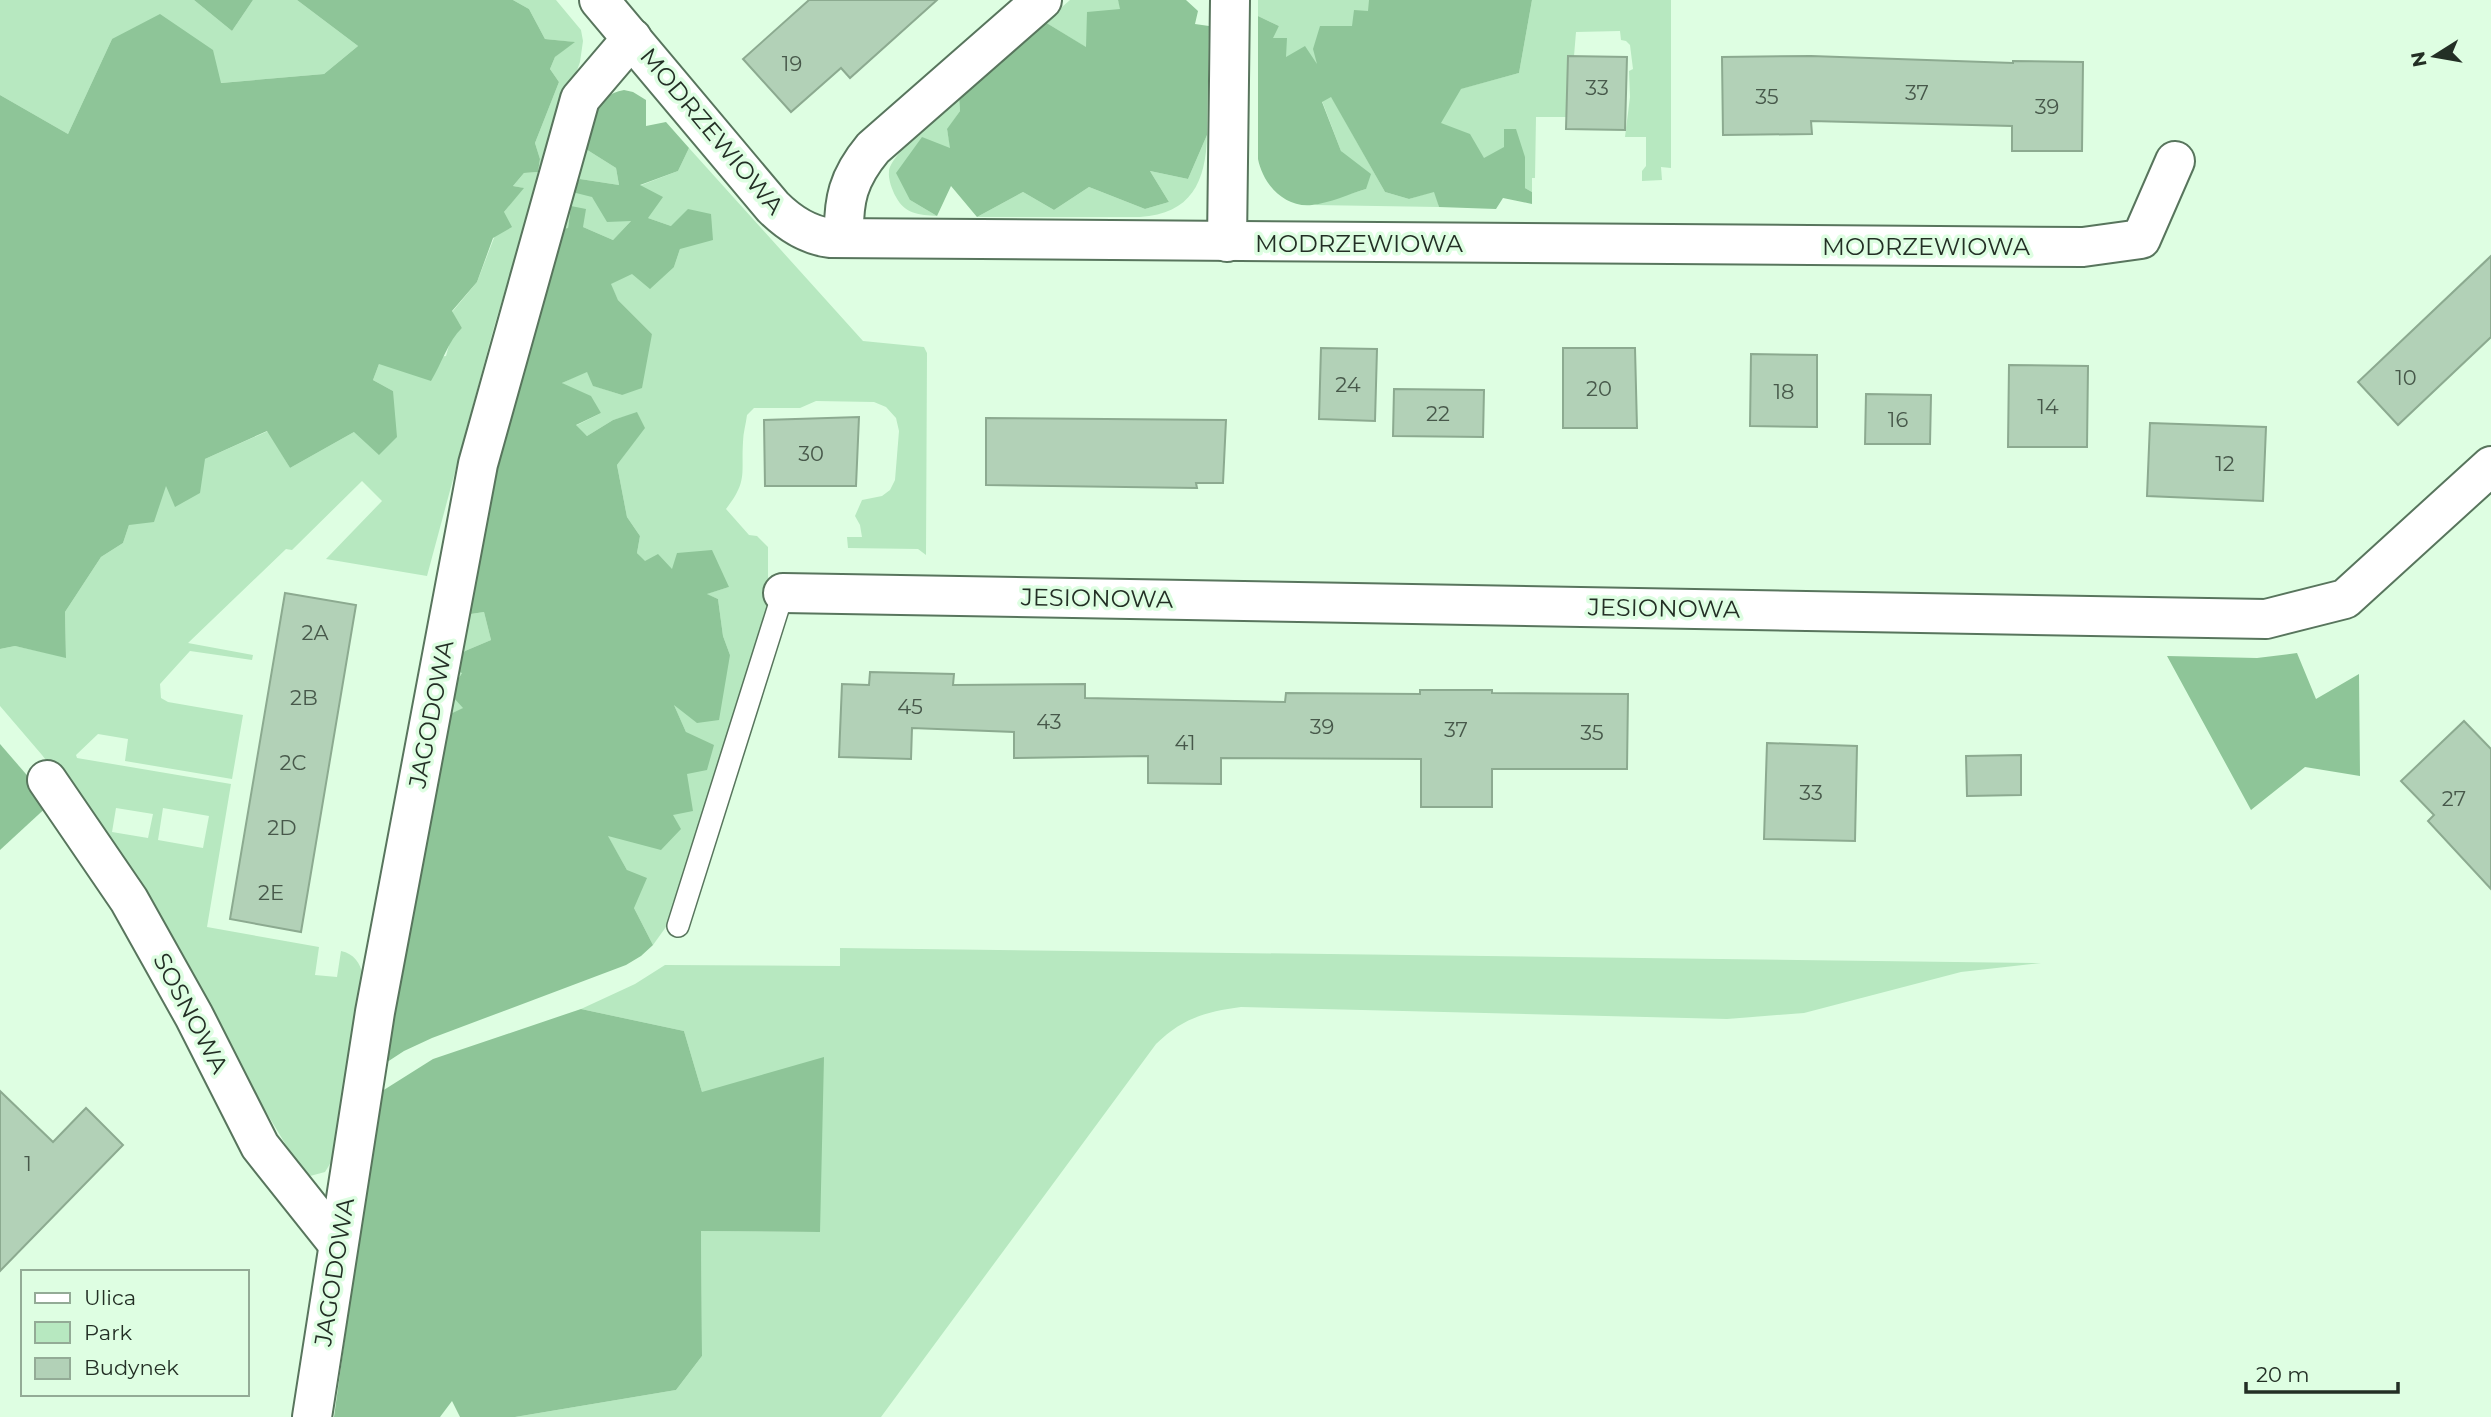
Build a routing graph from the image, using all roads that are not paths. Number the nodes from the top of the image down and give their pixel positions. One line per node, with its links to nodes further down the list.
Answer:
1 (598, 0): 4 (street, MODRZEWIOWA)
2 (1042, 0): 6 (street)
3 (1230, 0): 7 (street)
4 (632, 38): 6 (street, MODRZEWIOWA); 12 (street, JAGODOWA)
5 (2175, 161): 7 (street, MODRZEWIOWA)
6 (844, 238): 7 (street, MODRZEWIOWA)
7 (1227, 242)
8 (2491, 466): 9 (street, JESIONOWA)
9 (783, 593): 11 (lane)
10 (47, 780): 12 (street, SOSNOWA)
11 (678, 926)
12 (338, 1244): 13 (street, JAGODOWA)
13 (312, 1417)

